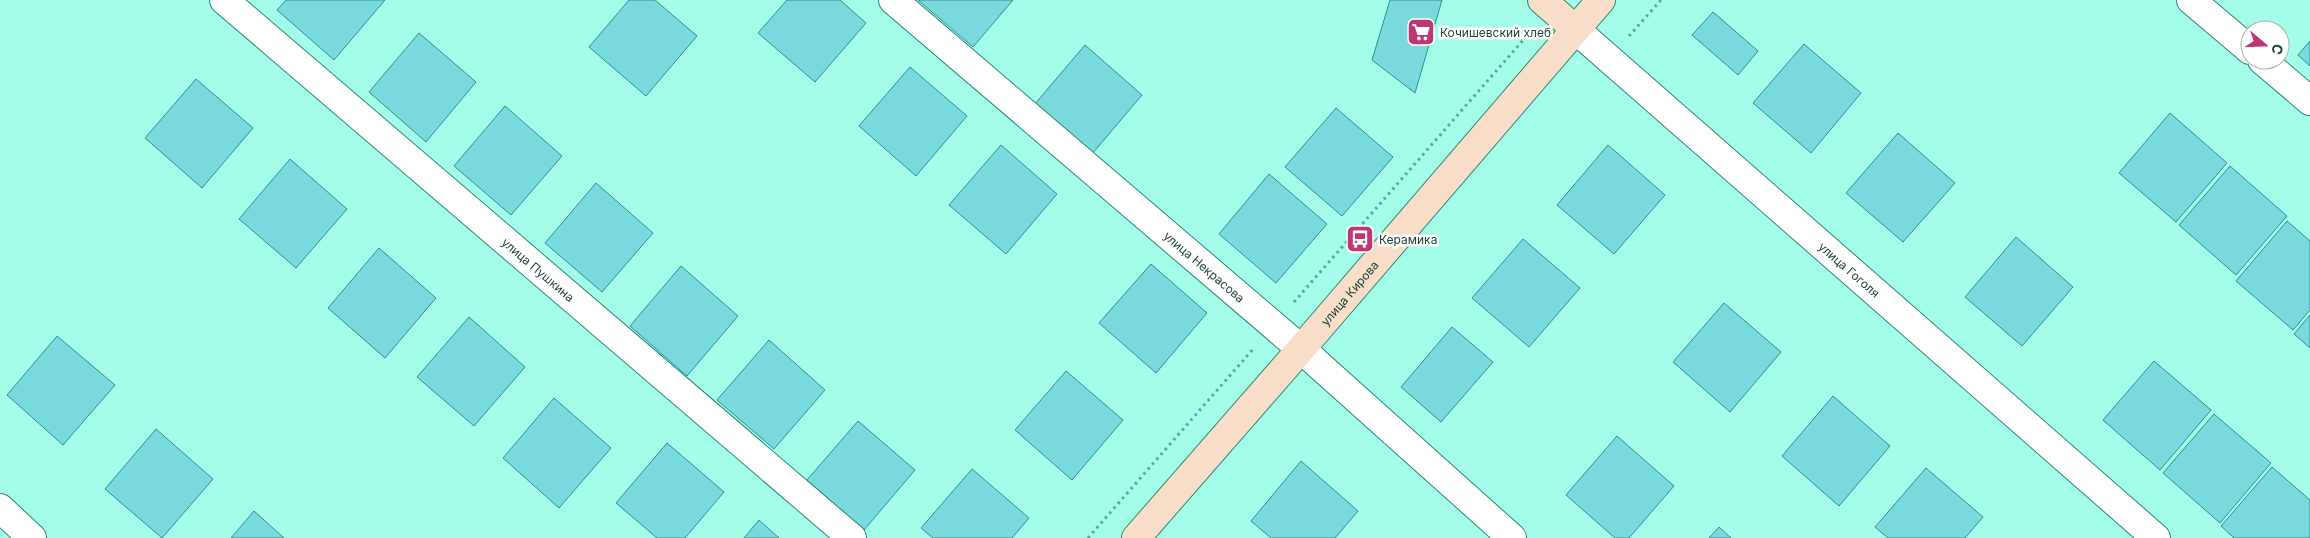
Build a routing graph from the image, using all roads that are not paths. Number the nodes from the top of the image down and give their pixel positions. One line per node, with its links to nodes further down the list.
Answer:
1 (224, 0): 13 (street, улица Пушкина)
2 (893, 0): 10 (street, улица Некрасова)
3 (1601, 0): 6 (main road, улица Кирова)
4 (2191, 0): 7 (street)
5 (1546, 4): 6 (main road, улица Гоголя)
6 (1575, 29): 10 (main road, улица Кирова); 16 (street, улица Гоголя)
7 (2240, 42)
8 (2274, 70): 9 (street)
9 (2310, 101)
10 (1302, 349): 14 (main road, улица Кирова); 15 (street, улица Некрасова)
11 (0, 508): 12 (street)
12 (32, 538)
13 (852, 538)
14 (1136, 538)
15 (1512, 538)
16 (2156, 538)

